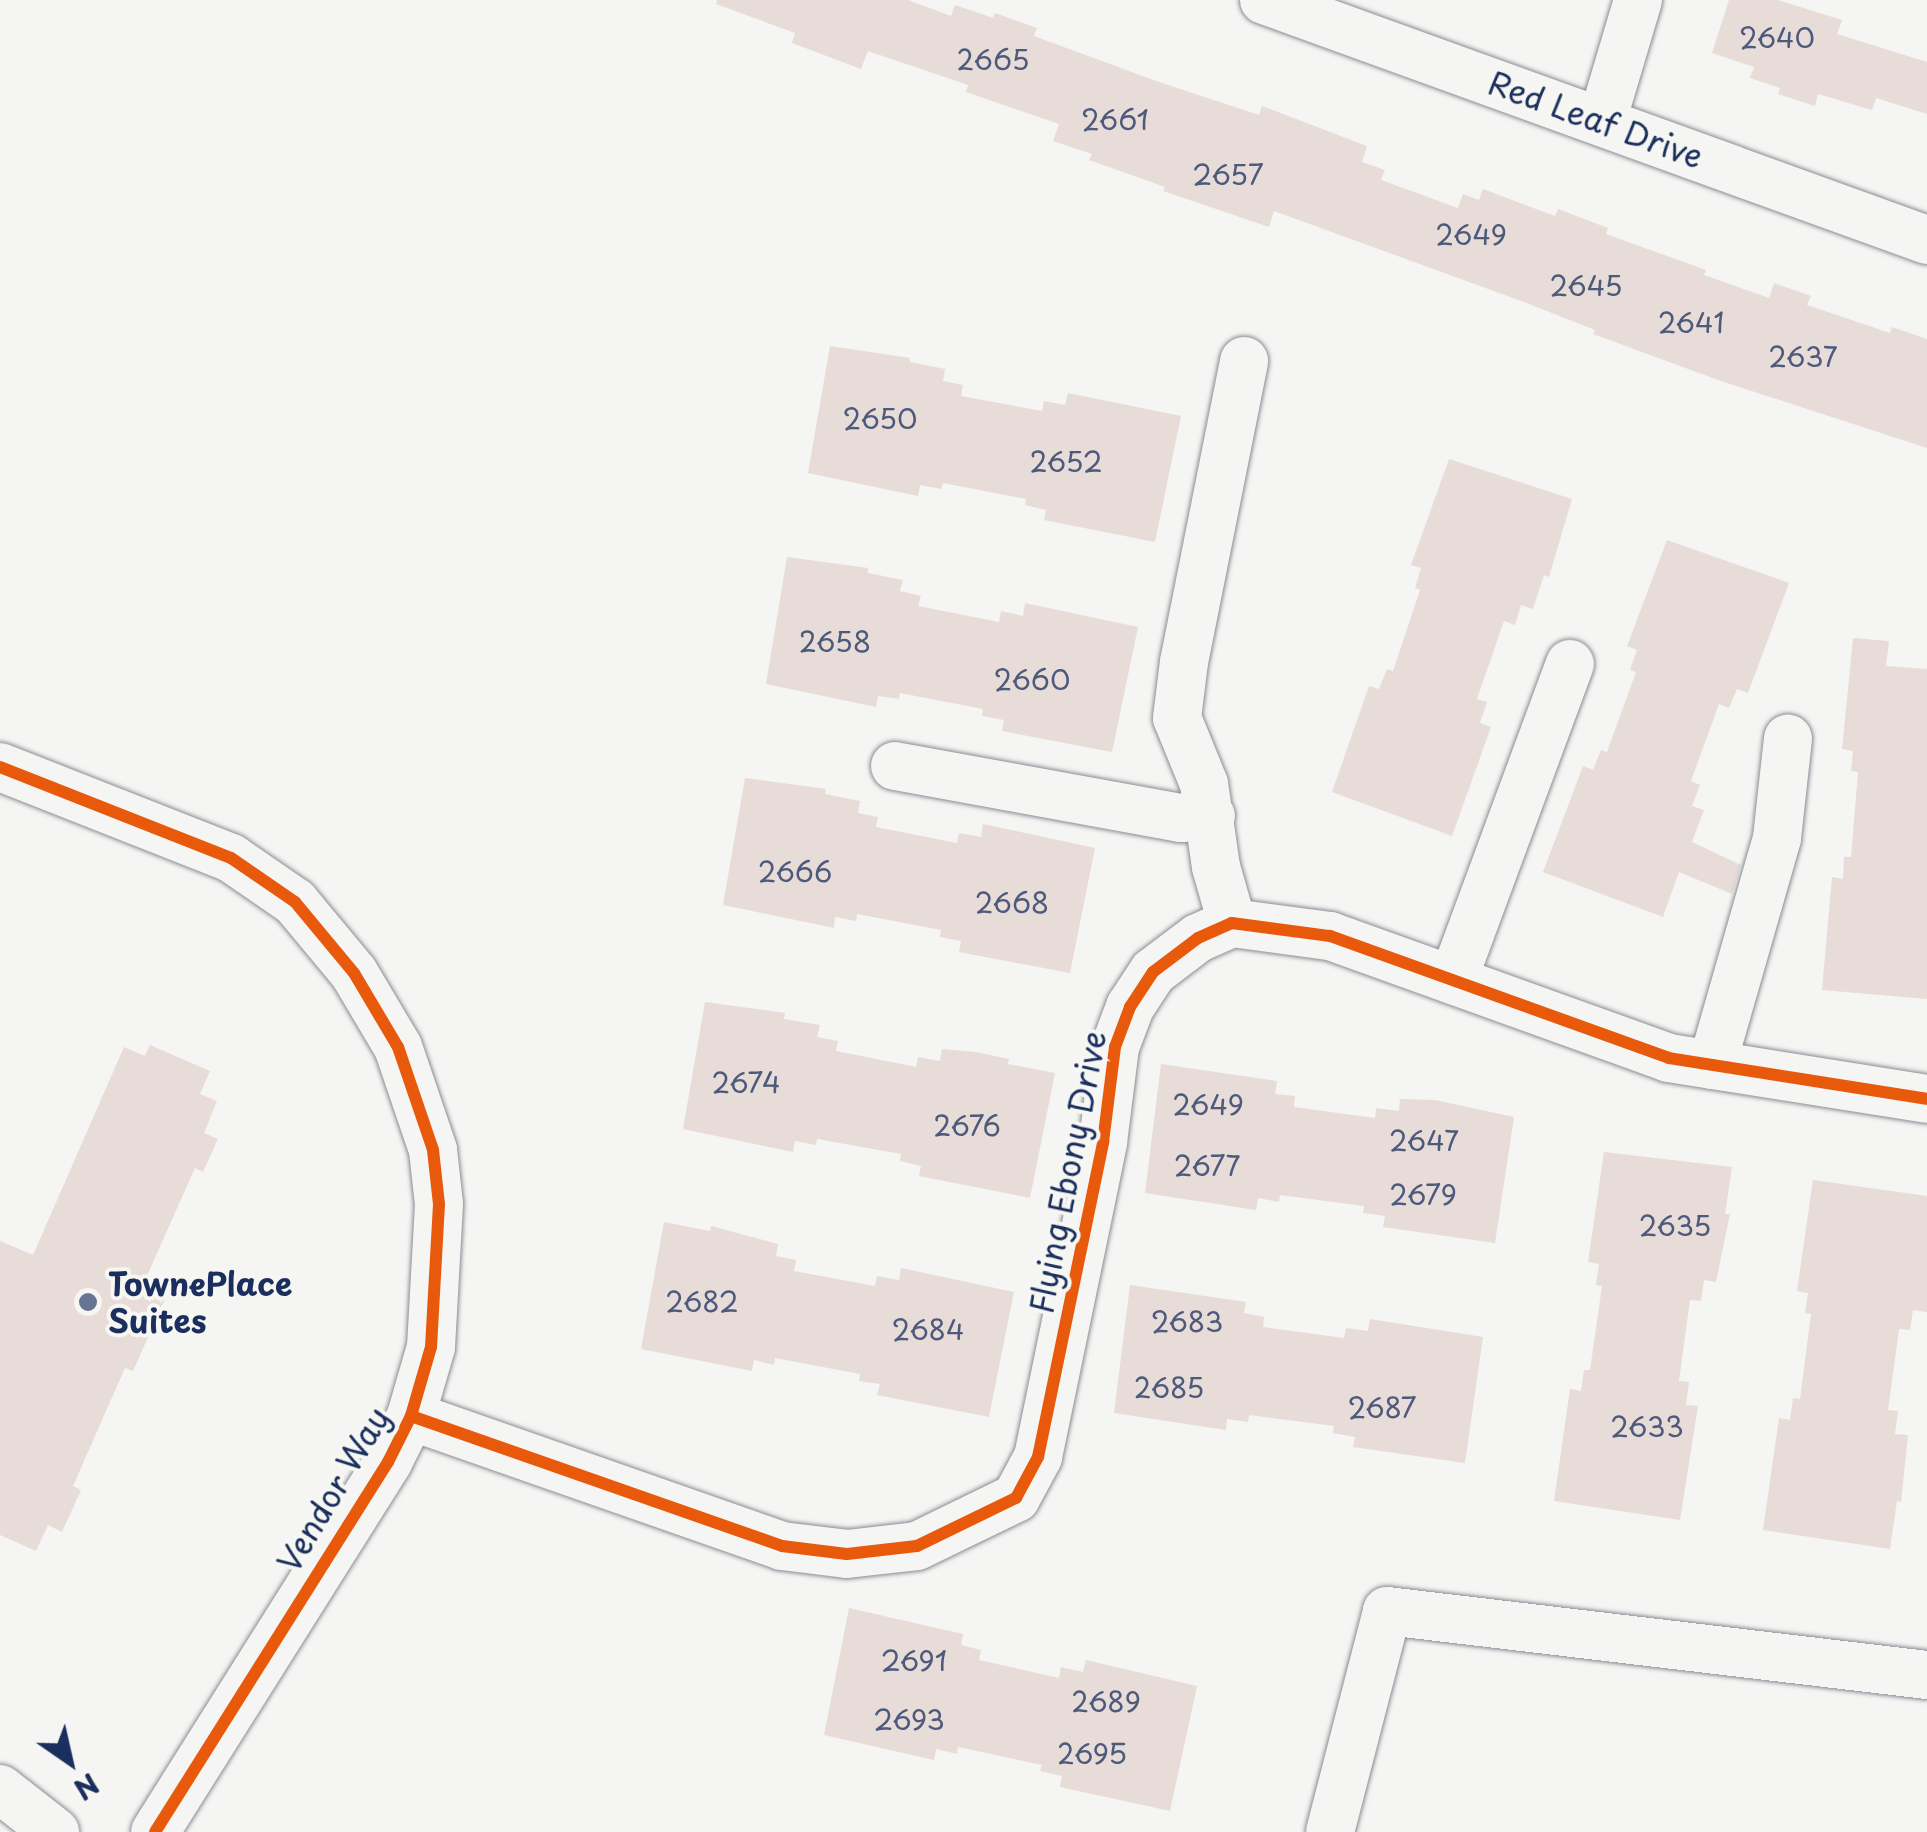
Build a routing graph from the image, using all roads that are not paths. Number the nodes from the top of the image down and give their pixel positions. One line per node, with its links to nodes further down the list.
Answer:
1 (1264, 0): 3 (street, Red Leaf Drive)
2 (1638, 0): 3 (street)
3 (1602, 121): 4 (street, Red Leaf Drive)
4 (1927, 240)
5 (1244, 361): 10 (street)
6 (1570, 664): 12 (street)
7 (1788, 740): 13 (street)
8 (894, 766): 10 (street)
9 (0, 767): 15 (street, Vendor Way)
10 (1211, 816): 11 (street)
11 (1232, 924): 12 (street); 15 (street, Flying Ebony Drive)
12 (1452, 980): 13 (street)
13 (1712, 1065): 14 (street)
14 (1927, 1098)
15 (411, 1416): 19 (street, Vendor Way)
16 (1927, 1675): 20 (street)
17 (0, 1789): 18 (street)
18 (55, 1832)
19 (155, 1832)
20 (1330, 1832)

